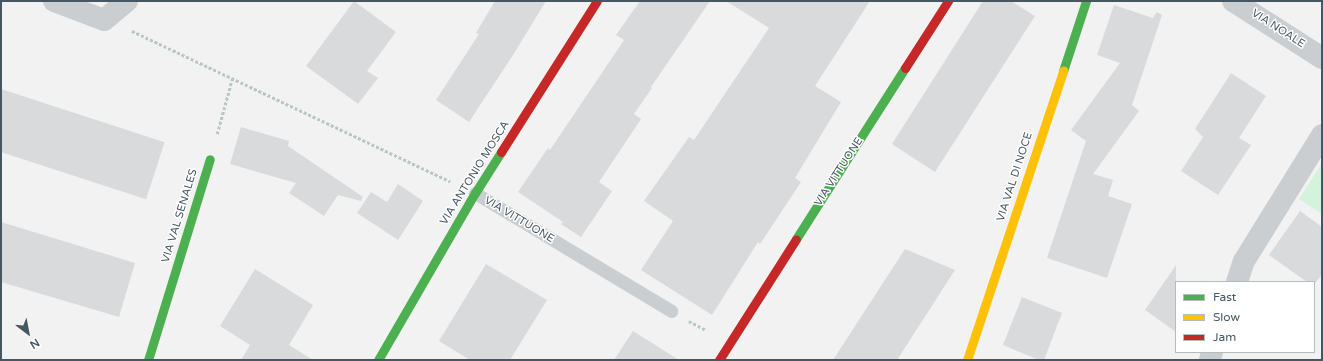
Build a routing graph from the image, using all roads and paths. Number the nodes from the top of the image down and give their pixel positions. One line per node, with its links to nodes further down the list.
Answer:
1 (54, 1): 7 (street)
2 (127, 1): 7 (street)
3 (597, 1): 12 (street, VIA ANTONIO MOSCA)
4 (948, 1): 15 (street, VIA VITTUONE)
5 (1086, 1): 19 (street, VIA VAL DI NOCE)
6 (1233, 1): 8 (street, VIA NOALE)
7 (104, 20): 9 (path)
8 (1322, 58)
9 (232, 79): 11 (path, VIA VAL SENALES); 12 (path)
10 (1322, 135): 13 (street)
11 (210, 159): 16 (street, VIA VAL SENALES)
12 (475, 193): 14 (lane, VIA VITTUONE); 17 (street, VIA ANTONIO MOSCA)
13 (1237, 281)
14 (671, 312): 15 (path)
15 (730, 343): 18 (street, VIA VITTUONE)
16 (148, 360)
17 (378, 360)
18 (719, 360)
19 (967, 360)

